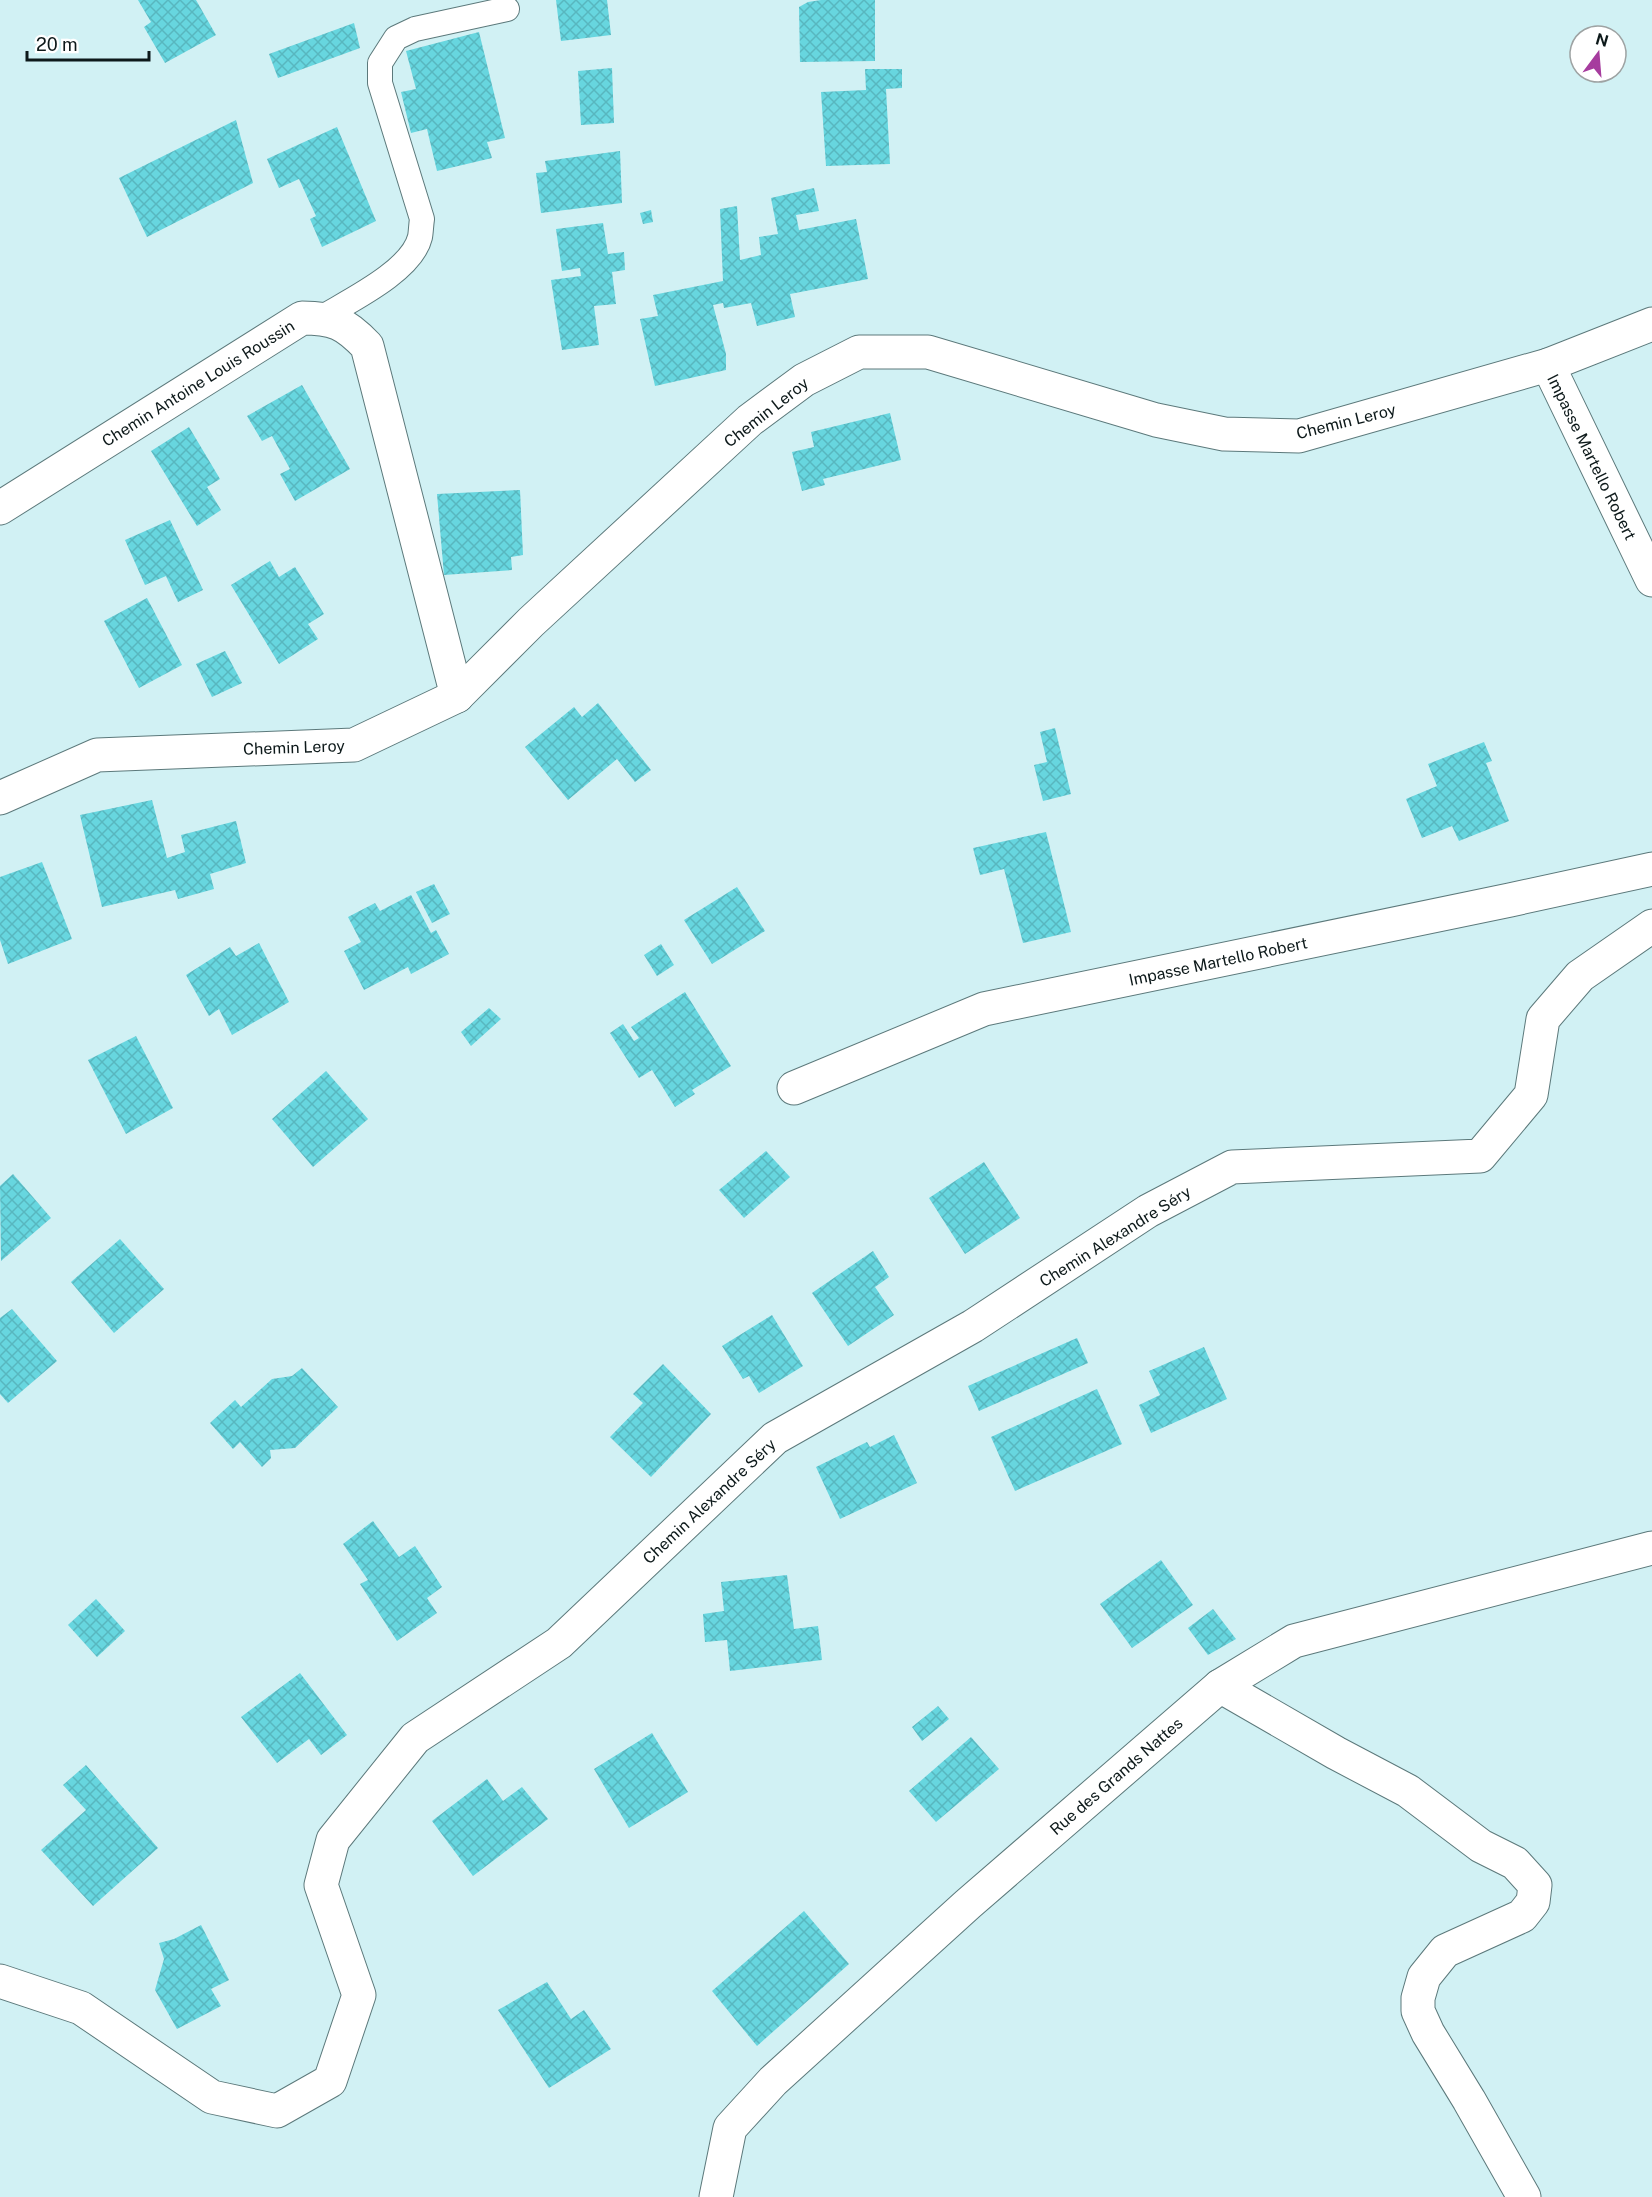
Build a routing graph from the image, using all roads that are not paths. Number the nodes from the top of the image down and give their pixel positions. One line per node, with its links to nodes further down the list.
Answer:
1 (507, 9): 2 (lane)
2 (321, 318): 5 (street, Chemin Antoine Louis Roussin); 7 (street)
3 (1652, 324): 4 (street, Chemin Leroy)
4 (1548, 365): 6 (street, Impasse Martello Robert); 7 (street, Chemin Leroy)
5 (0, 508)
6 (1652, 580)
7 (457, 696): 8 (street, Chemin Leroy)
8 (0, 798)
9 (1652, 868): 11 (street, Impasse Martello Robert)
10 (1652, 926): 14 (street, Chemin Alexandre Séry)
11 (794, 1088)
12 (1652, 1548): 13 (street, Rue des Grands Nattes)
13 (1220, 1686): 15 (street, Rue des Grands Nattes); 16 (street)
14 (0, 1981)
15 (716, 2197)
16 (1524, 2197)

